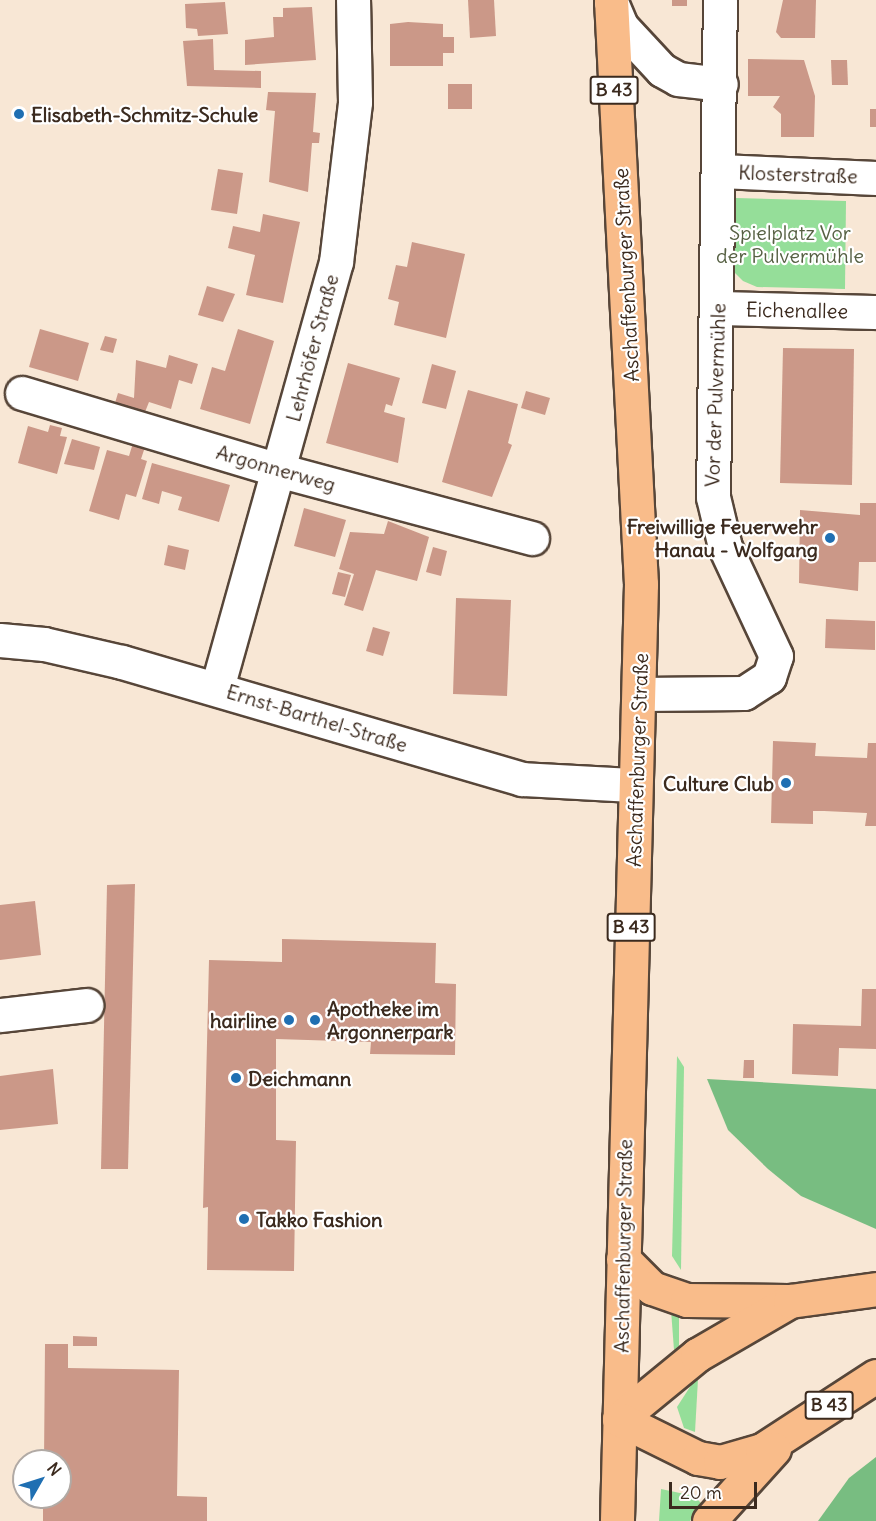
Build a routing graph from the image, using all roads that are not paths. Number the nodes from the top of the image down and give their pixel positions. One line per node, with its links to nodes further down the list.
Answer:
1 (353, 0): 10 (street, Lehrhöfer Straße)
2 (720, 0): 4 (street, Vor der Pulvermühle)
3 (611, 1): 4 (street); 14 (main road, Aschaffenburger Straße / B 43)
4 (720, 84): 5 (street, Vor der Pulvermühle)
5 (720, 171): 6 (street, Klosterstraße); 7 (street, Vor der Pulvermühle)
6 (876, 178)
7 (718, 308): 8 (street, Eichenallee); 14 (street, Vor der Pulvermühle)
8 (876, 312)
9 (22, 393): 10 (street, Argonnerweg)
10 (278, 470): 11 (street, Argonnerweg); 13 (street, Lehrhöfer Straße)
11 (532, 538)
12 (0, 640): 13 (street, Ernst-Barthel-Straße)
13 (217, 688): 15 (street, Ernst-Barthel-Straße)
14 (640, 694): 15 (main road, Aschaffenburger Straße / B 43)
15 (634, 785): 18 (main road, Aschaffenburger Straße / B 43)
16 (86, 1005): 17 (street)
17 (0, 1014)
18 (623, 1258): 20 (main road); 22 (main road, Aschaffenburger Straße / B 43)
19 (876, 1289): 20 (main road)
20 (790, 1301): 22 (main road)
21 (876, 1376): 23 (main road, B 43)
22 (619, 1419): 23 (main road, B 43); 24 (main road, Aschaffenburger Straße)
23 (785, 1437): 25 (main road)
24 (617, 1521)
25 (709, 1521)

